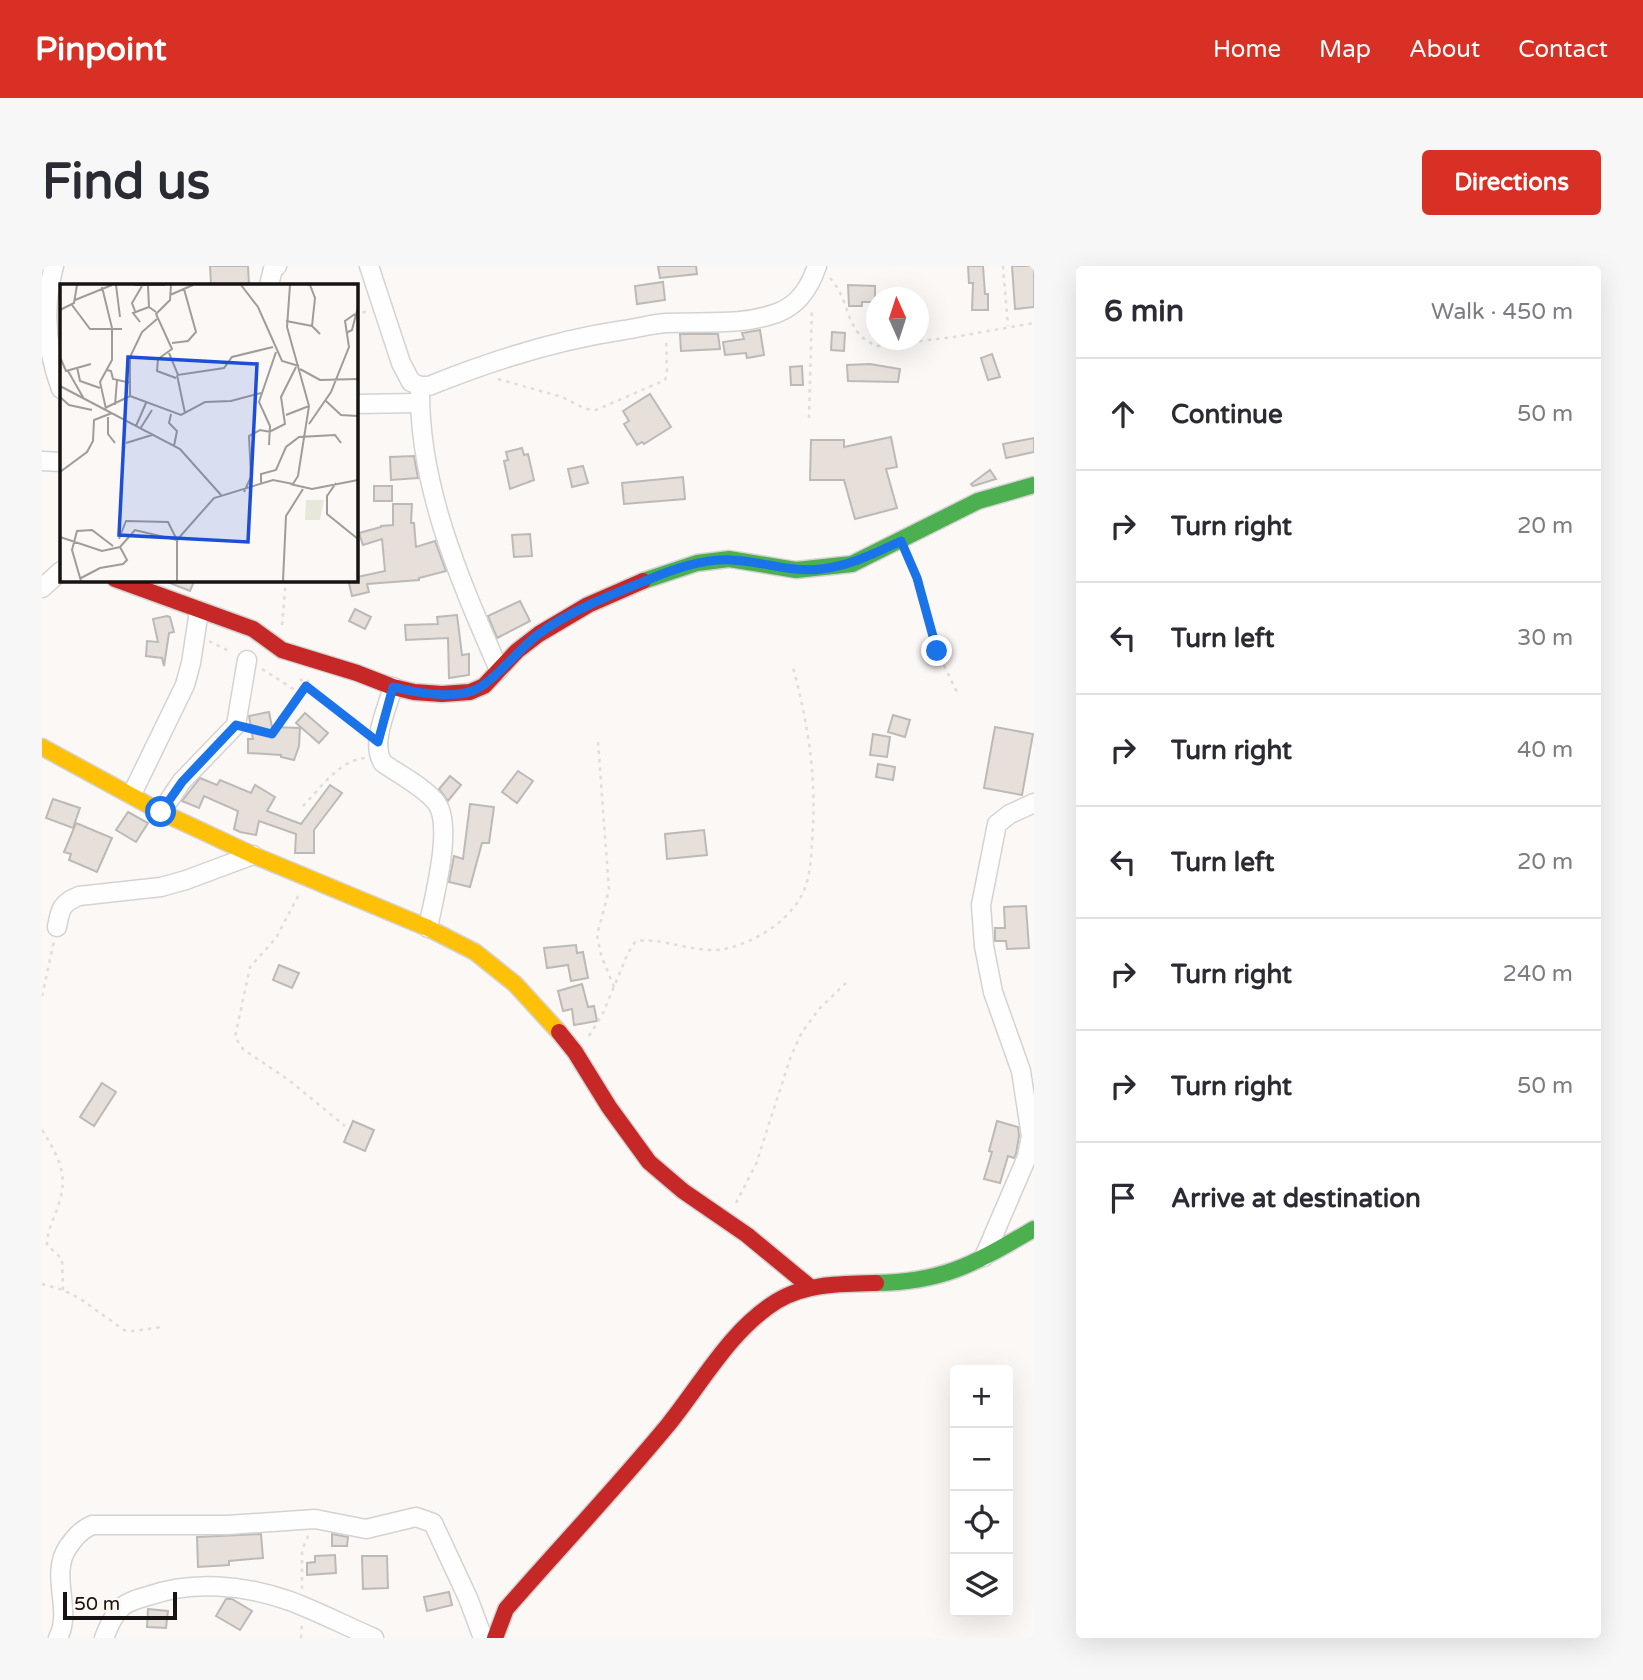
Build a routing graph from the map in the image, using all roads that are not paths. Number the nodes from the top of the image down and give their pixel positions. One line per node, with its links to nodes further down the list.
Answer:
1 (54, 266): 6 (street)
2 (277, 266): 5 (street)
3 (369, 266): 7 (street)
4 (821, 269): 7 (street)
5 (269, 284)
6 (60, 385)
7 (420, 395): 8 (street); 17 (street)
8 (357, 404)
9 (42, 461): 10 (street)
10 (60, 462)
11 (1034, 485): 17 (street)
12 (60, 572): 14 (street)
13 (120, 581): 15 (street)
14 (42, 588)
15 (198, 611): 18 (street); 20 (street)
16 (247, 660): 22 (street)
17 (499, 670): 18 (street)
18 (393, 687): 25 (street)
19 (42, 747): 20 (street)
20 (132, 794): 22 (street)
21 (1034, 803): 27 (street)
22 (161, 812): 23 (street)
23 (253, 855): 24 (street); 25 (street)
24 (57, 927)
25 (428, 928): 28 (street)
26 (1034, 1229): 27 (street)
27 (985, 1257): 28 (street)
28 (810, 1287): 33 (street)
29 (58, 1638): 32 (street)
30 (104, 1638): 31 (street)
31 (374, 1638)
32 (483, 1638)
33 (495, 1638)

